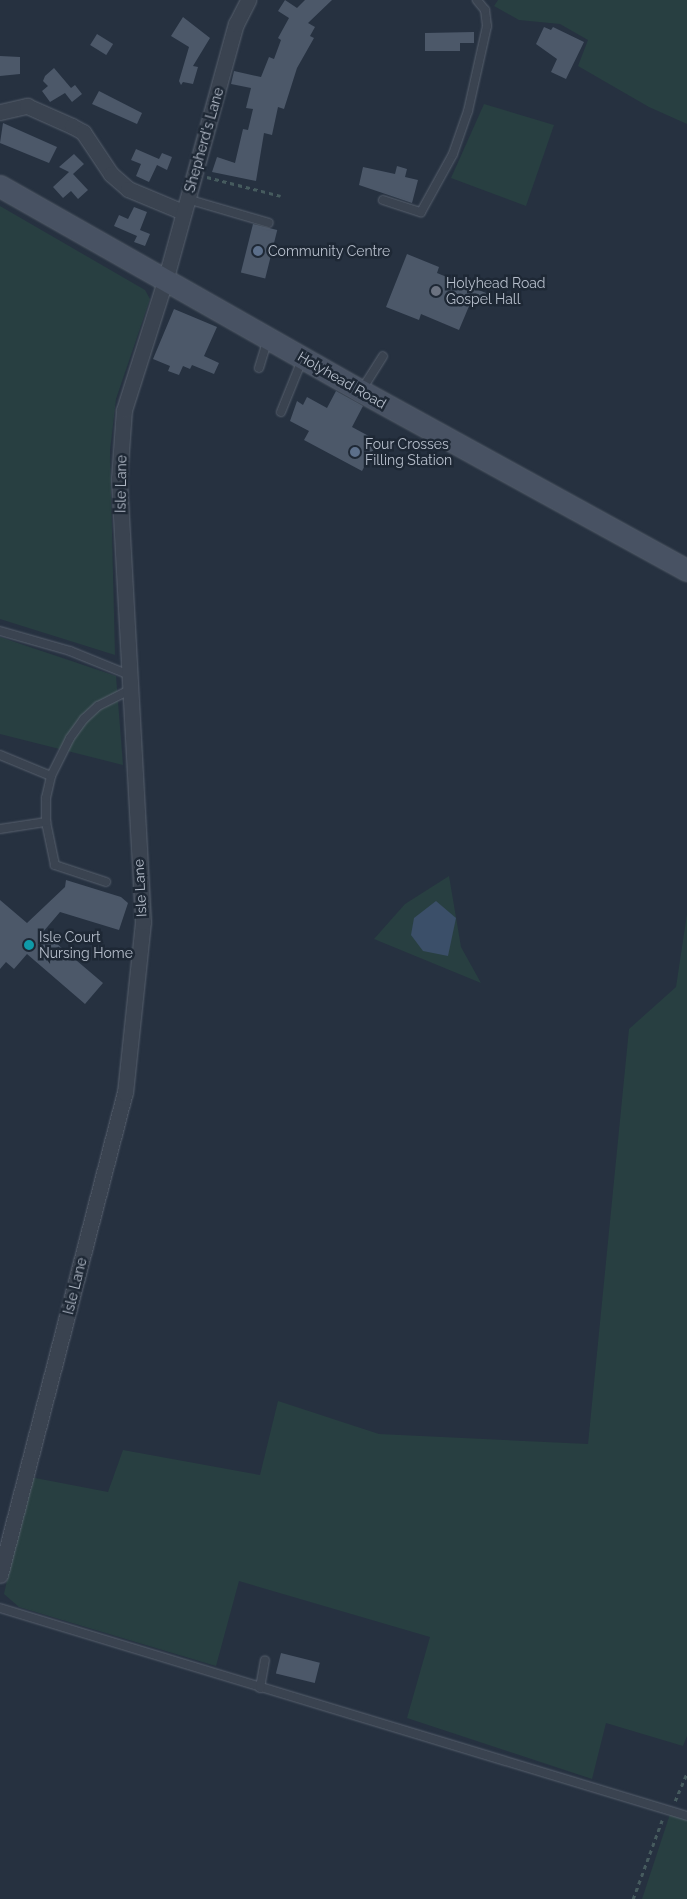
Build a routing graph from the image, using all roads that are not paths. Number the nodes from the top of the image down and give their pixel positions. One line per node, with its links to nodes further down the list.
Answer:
1 (248, 0): 6 (street, Shepherd's Lane)
2 (477, 0): 5 (lane)
3 (0, 112): 6 (street)
4 (0, 186): 8 (main road, Holyhead Road)
5 (383, 200)
6 (185, 206): 7 (lane); 8 (street, Shepherd's Lane)
7 (270, 223)
8 (165, 281): 9 (main road, Holyhead Road); 17 (street, Isle Lane)
9 (268, 337): 11 (main road, Holyhead Road); 12 (lane)
10 (382, 356): 13 (lane)
11 (303, 358): 13 (main road, Holyhead Road); 14 (lane)
12 (259, 368)
13 (361, 391): 15 (main road, Holyhead Road)
14 (281, 412)
15 (687, 570)
16 (0, 631): 17 (lane)
17 (127, 674): 18 (street, Isle Lane)
18 (128, 691): 20 (lane); 24 (street, Isle Lane)
19 (0, 756): 20 (lane)
20 (52, 776): 21 (lane)
21 (46, 822): 22 (lane); 23 (lane)
22 (0, 829)
23 (106, 882)
24 (0, 1575)
25 (0, 1608): 27 (lane)
26 (265, 1660): 27 (lane)
27 (260, 1688): 28 (lane)
28 (687, 1816)

